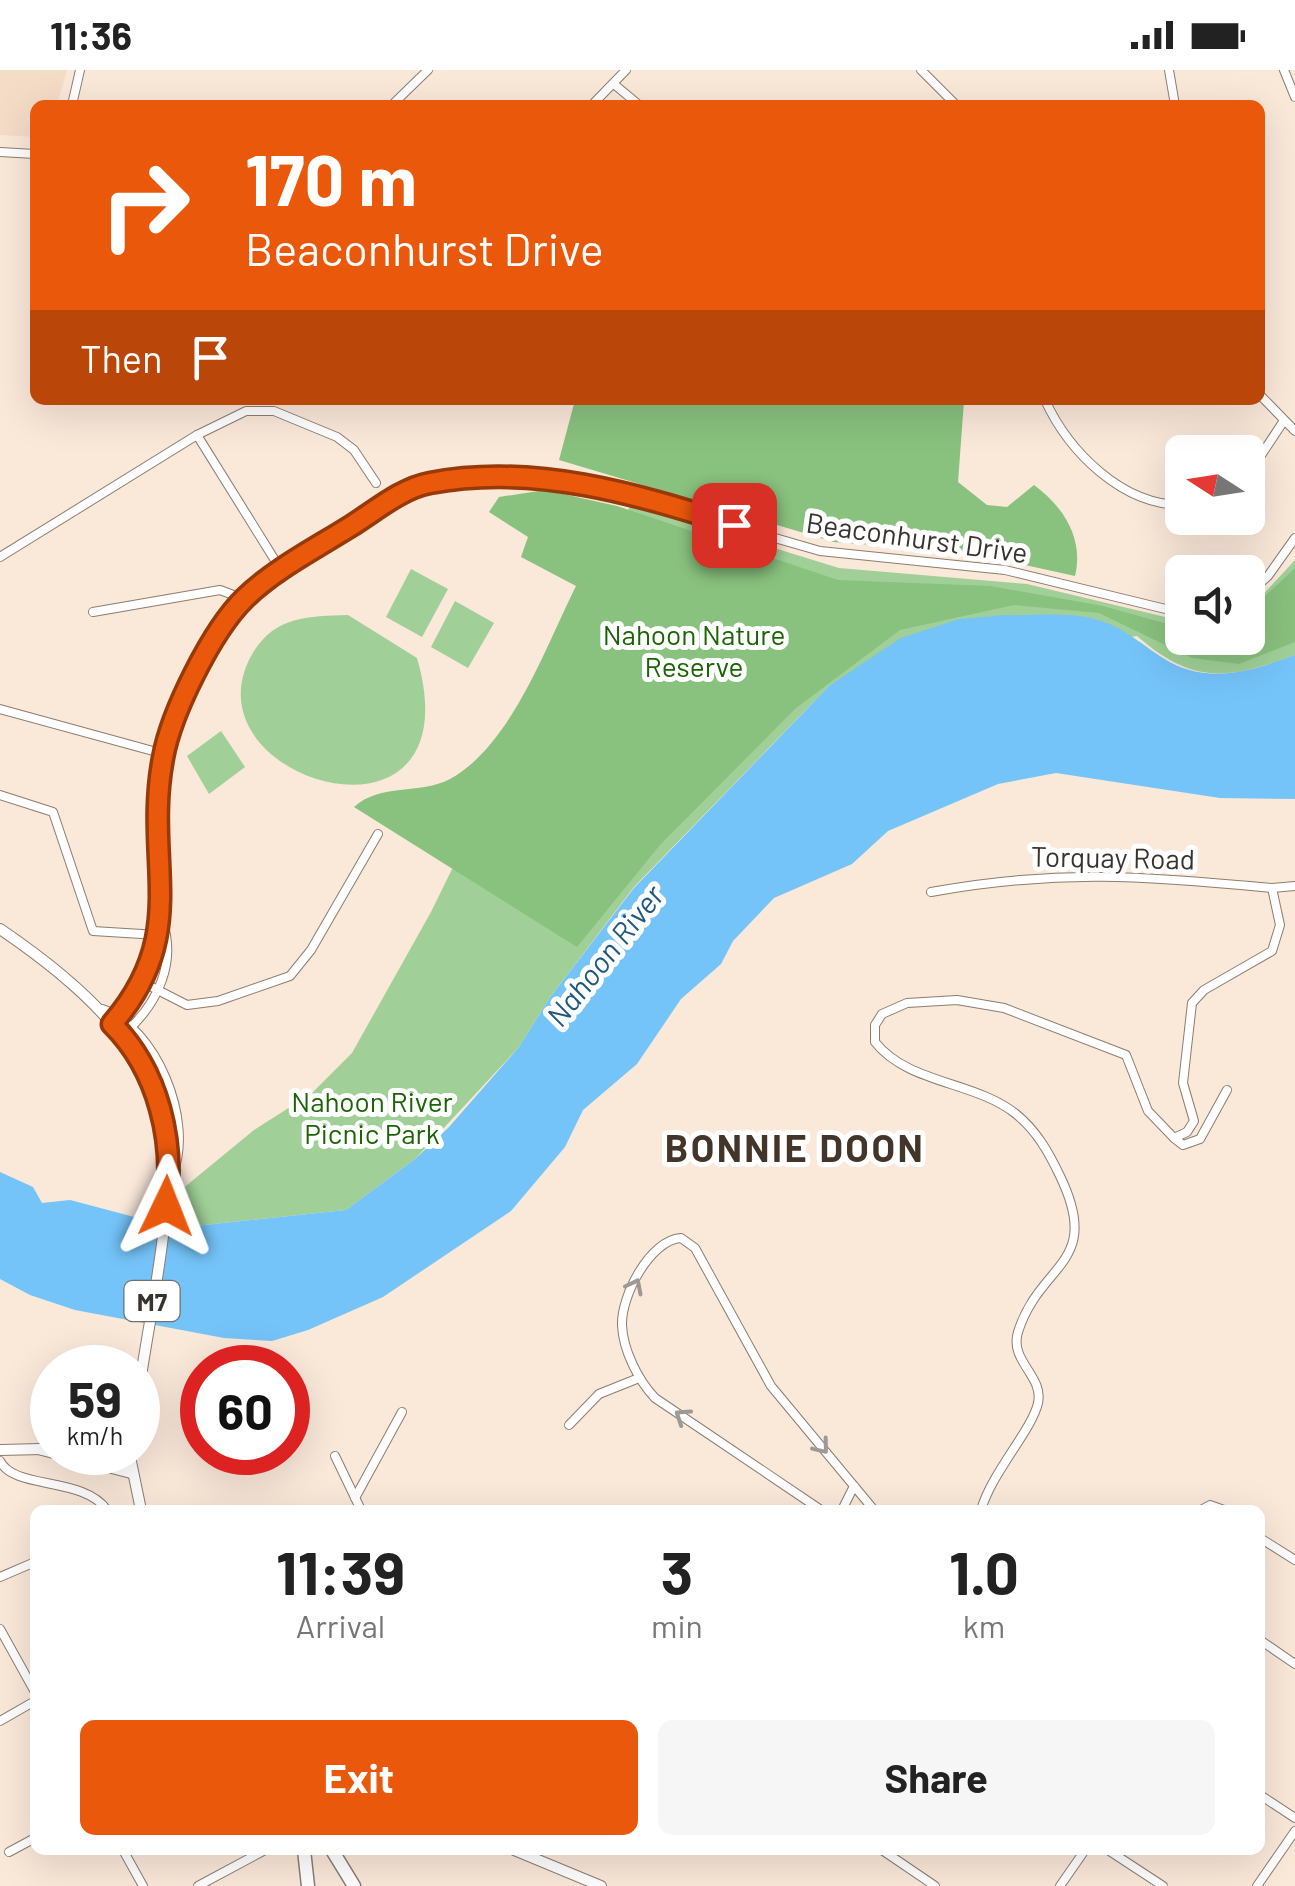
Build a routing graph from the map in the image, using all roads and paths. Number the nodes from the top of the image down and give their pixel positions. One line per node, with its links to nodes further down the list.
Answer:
1 (80, 70): 9 (street)
2 (428, 70): 10 (street)
3 (626, 70): 7 (street)
4 (921, 70): 13 (street)
5 (1168, 70): 14 (street)
6 (1284, 70): 8 (street)
7 (615, 85): 11 (street); 12 (street)
8 (1295, 97)
9 (73, 100)
10 (397, 100)
11 (598, 100)
12 (632, 100)
13 (951, 100)
14 (1174, 100)
15 (0, 152): 16 (street)
16 (30, 154)
17 (1265, 401): 19 (street)
18 (1048, 405): 24 (street)
19 (1283, 422): 20 (street); 22 (street)
20 (1295, 431)
21 (198, 435): 23 (street); 26 (street); 27 (street)
22 (1265, 449)
23 (376, 483)
24 (1165, 502)
25 (1295, 538): 28 (street)
26 (0, 557)
27 (281, 570): 29 (street, Beaconhurst Drive); 30 (street, Beaconhurst Drive)
28 (1265, 579)
29 (244, 599): 31 (street); 33 (street, Beaconhurst Drive)
30 (1165, 609)
31 (94, 612)
32 (0, 709): 33 (street)
33 (164, 754): 39 (street, Beaconhurst Drive)
34 (0, 795): 41 (street)
35 (378, 834): 43 (street)
36 (1295, 886): 37 (street, Torquay Road)
37 (1272, 888): 38 (street, Torquay Road); 47 (street)
38 (930, 892)
39 (161, 918): 41 (street, Beaconhurst Drive); 43 (street, Beaconhurst Drive)
40 (0, 930): 44 (main road, M7)
41 (158, 936): 42 (street, Beaconhurst Drive)
42 (144, 983): 43 (street); 44 (street, Beaconhurst Drive)
43 (159, 991): 45 (street, Beaconhurst Drive)
44 (116, 1020): 45 (main road, M7)
45 (127, 1031): 48 (main road, M7)
46 (1227, 1090): 47 (street)
47 (1174, 1138): 65 (street)
48 (145, 1345)
49 (640, 1378): 51 (street); 57 (street, one-way to 57); 62 (street, one-way to 49)
50 (402, 1412): 58 (street)
51 (569, 1425)
52 (30, 1450): 53 (main road)
53 (0, 1451)
54 (334, 1456): 58 (street)
55 (0, 1461): 59 (street)
56 (132, 1475): 60 (main road)
57 (854, 1486): 63 (street); 64 (street)
58 (355, 1498): 61 (street)
59 (100, 1505)
60 (141, 1505)
61 (358, 1505)
62 (814, 1505)
63 (844, 1505)
64 (870, 1505)
65 (983, 1505)
66 (1265, 1541): 67 (street)
67 (1295, 1560)
68 (30, 1564): 69 (street)
69 (0, 1577)
70 (0, 1630): 73 (street)
71 (1265, 1643): 72 (street)
72 (1295, 1664)
73 (30, 1683)
74 (30, 1704): 75 (street)
75 (0, 1721)
76 (1265, 1797): 77 (street)
77 (1295, 1818)
78 (1295, 1831): 97 (street)
79 (30, 1841): 80 (street)
80 (10, 1852)
81 (126, 1855): 89 (street)
82 (256, 1855): 90 (street)
83 (305, 1855): 91 (highway)
84 (335, 1855): 92 (highway)
85 (526, 1855): 93 (main road)
86 (889, 1855): 94 (street)
87 (1082, 1855): 95 (street)
88 (1116, 1855): 96 (street)
89 (143, 1886)
90 (198, 1886)
91 (308, 1886)
92 (354, 1886)
93 (601, 1886)
94 (935, 1886)
95 (1060, 1886)
96 (1163, 1886)
97 (1257, 1886)

